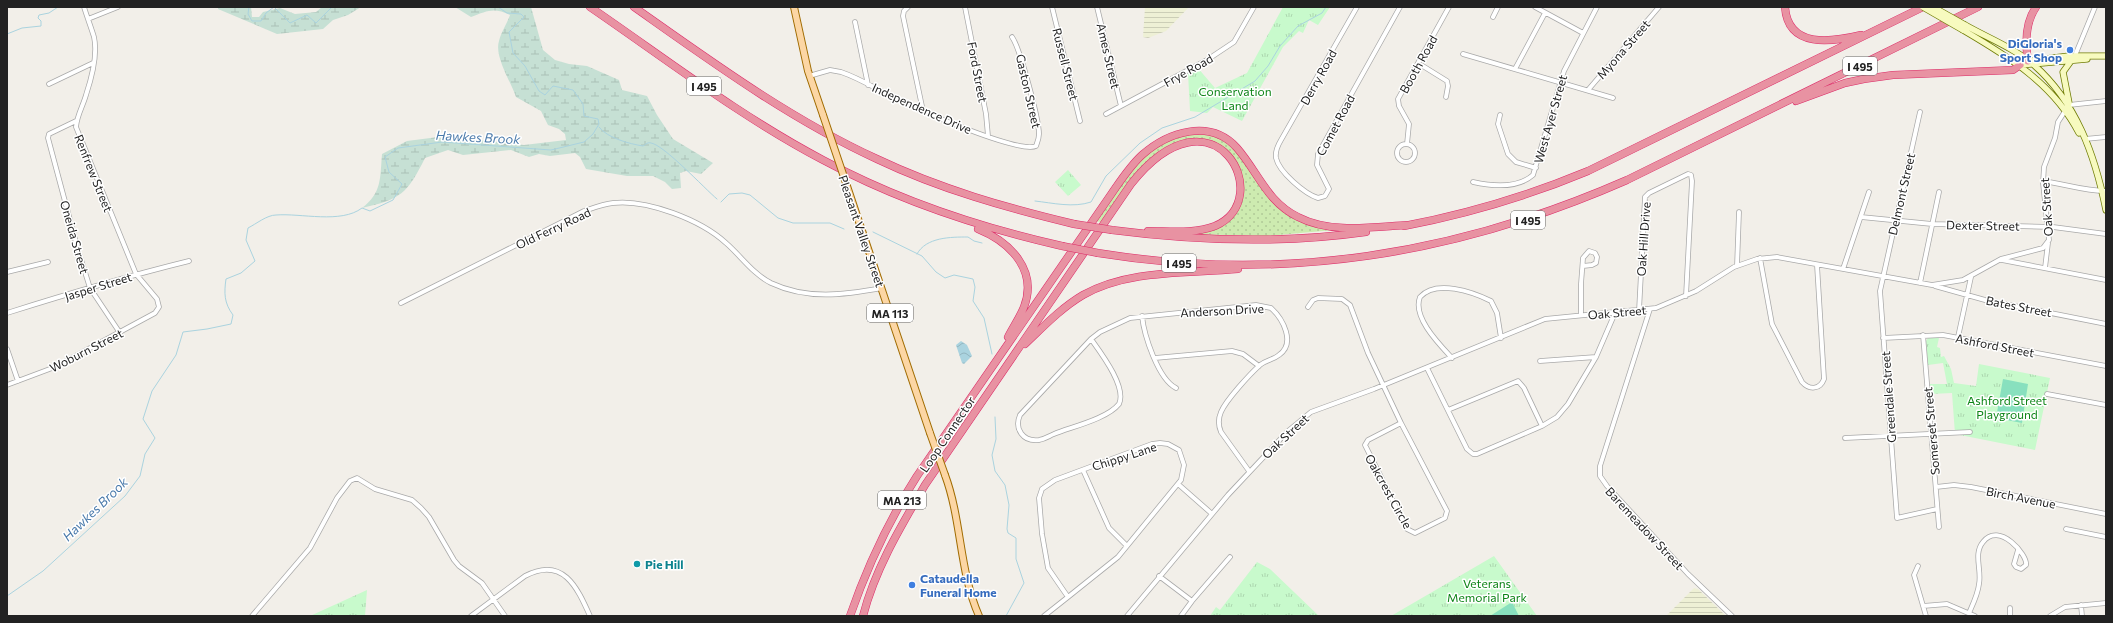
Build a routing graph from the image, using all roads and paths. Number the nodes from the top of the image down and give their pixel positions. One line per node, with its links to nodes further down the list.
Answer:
1 (84, 7): 26 (street, Renfrew Street)
2 (118, 7): 26 (street)
3 (590, 7): 73 (highway, I 495)
4 (634, 7): 79 (highway, I 495, bridge)
5 (794, 7): 40 (main road, Pleasant Valley Street / MA 113)
6 (908, 7): 52 (street)
7 (965, 7): 58 (street, Ford Street)
8 (1052, 7): 57 (street, Russell Street)
9 (1097, 7): 49 (street, Ames Street)
10 (1254, 7): 49 (street, Frye Road)
11 (1357, 7): 63 (street, Derry Road)
12 (1400, 7): 63 (street, Comet Road)
13 (1449, 7): 36 (street, Booth Road)
14 (1498, 7): 25 (street)
15 (1535, 7): 24 (street)
16 (1597, 7): 29 (street, West Ayer Street)
17 (1659, 7): 44 (street, Myona Street)
18 (1785, 7): 30 (highway)
19 (1923, 7): 28 (main road, bridge); 30 (highway, I 495)
20 (1933, 7): 28 (main road, bridge)
21 (1978, 7): 50 (highway, I 495)
22 (2036, 7): 37 (highway)
23 (2095, 7): 34 (street)
24 (1545, 12): 29 (street); 39 (street)
25 (1493, 17)
26 (88, 19): 35 (street, Renfrew Street)
27 (855, 22): 43 (street)
28 (1964, 28): 37 (main road); 38 (main road)
29 (1583, 33): 41 (street, West Ayer Street)
30 (1871, 33): 77 (highway, I 495)
31 (1012, 36): 62 (street, Gaston Street)
32 (1463, 54): 39 (street)
33 (2106, 56): 34 (main road)
34 (2073, 59): 37 (main road); 48 (main road)
35 (93, 63): 42 (street); 56 (street, Renfrew Street)
36 (1418, 63): 45 (street); 61 (street, Booth Road)
37 (2030, 63): 38 (main road); 48 (main road)
38 (2018, 64): 50 (highway); 51 (main road)
39 (1515, 69): 41 (street)
40 (809, 76): 43 (street, Independence Drive); 100 (main road, Pleasant Valley Street / MA 113, bridge)
41 (1560, 83): 44 (street); 65 (street, West Ayer Street)
42 (49, 84)
43 (868, 85): 52 (street, Independence Drive)
44 (1588, 90): 46 (street)
45 (1446, 97)
46 (1614, 98)
47 (2106, 101): 48 (street)
48 (2069, 105): 51 (street, Oak Street); 60 (main road)
49 (1120, 106): 54 (street, Frye Road)
50 (1776, 107): 86 (highway, I 495)
51 (2066, 110): 64 (main road); 66 (street, Oak Street)
52 (923, 111): 58 (street, Independence Drive)
53 (1920, 112): 75 (street, Delmont Street)
54 (1106, 114)
55 (1500, 116): 65 (street)
56 (76, 121): 93 (street, Renfrew Street); 99 (street, Oneida Street)
57 (1080, 121)
58 (988, 136): 62 (street, Independence Drive)
59 (2106, 137): 60 (street)
60 (2085, 139): 64 (main road)
61 (1407, 144): 61 (street, Booth Road)
62 (1036, 146)
63 (1278, 147)
64 (2091, 157): 68 (main road)
65 (1536, 168): 67 (street, West Ayer Street)
66 (2043, 181): 68 (street); 78 (street, Oak Street)
67 (1472, 182)
68 (2104, 191): 71 (main road)
69 (1869, 192): 74 (street)
70 (1940, 192): 76 (street)
71 (2106, 210)
72 (1739, 212): 89 (street)
73 (953, 217): 86 (highway, I 495, bridge); 133 (highway)
74 (1861, 217): 75 (street, Dexter Street); 91 (street)
75 (1895, 221): 76 (street, Dexter Street); 94 (street, Delmont Street)
76 (1932, 224): 78 (street, Dexter Street); 97 (street)
77 (1408, 225): 79 (highway, I 495); 133 (highway)
78 (2048, 227): 80 (street, Dexter Street); 81 (street, Oak Street)
79 (1121, 232): 120 (highway)
80 (2106, 234)
81 (2048, 243): 83 (street, Oak Street); 90 (street)
82 (1760, 258): 87 (street, Oak Street); 87 (street); 89 (street, Oak Street)
83 (2001, 259): 90 (street); 95 (street, Oak Street)
84 (189, 261): 93 (street, Jasper Street)
85 (48, 262): 92 (street)
86 (1260, 265): 120 (highway)
87 (1817, 265): 91 (street, Oak Street)
88 (1583, 266): 110 (street)
89 (1737, 266): 101 (street, Oak Street)
90 (2045, 268): 96 (street)
91 (1843, 269): 94 (street, Oak Street)
92 (7, 272)
93 (136, 274): 99 (street, Jasper Street); 104 (street, Renfrew Street)
94 (1882, 276): 97 (street, Oak Street); 117 (street, Greendale Street)
95 (1970, 277): 98 (street, Oak Street); 102 (street)
96 (2106, 280)
97 (1920, 283): 98 (street, Oak Street)
98 (1932, 286): 102 (street, Bates Street)
99 (90, 288): 108 (street, Jasper Street); 113 (street, Oneida Street)
100 (882, 288): 103 (street, Old Ferry Road); 171 (main road, Pleasant Valley Street / MA 113, bridge)
101 (1686, 296): 106 (street, Oak Street); 107 (street, Oak Hill Drive)
102 (1968, 296): 112 (street, Bates Street); 115 (street)
103 (401, 303)
104 (159, 306): 113 (street, Woburn Street)
105 (1308, 307): 130 (street, Oakcrest Circle)
106 (1650, 309): 107 (street, Oak Street); 175 (street, Baremeadow Street)
107 (1639, 311): 109 (street, Oak Street)
108 (7, 313)
109 (1615, 313): 110 (street, Oak Street); 121 (street)
110 (1581, 315): 116 (street, Oak Street)
111 (1142, 316): 118 (street, Anderson Drive); 122 (street); 125 (street, Anderson Drive)
112 (2106, 324)
113 (120, 332): 128 (street, Woburn Street)
114 (1923, 335): 115 (street, Ashford Street); 117 (street, Ashford Street); 139 (street, Somerset Street)
115 (1958, 337): 126 (street, Ashford Street)
116 (1501, 338): 123 (street, Oak Street); 123 (street)
117 (1883, 338): 140 (street, Greendale Street)
118 (1091, 339): 118 (street, Anderson Drive)
119 (7, 349): 128 (street)
120 (1014, 354): 170 (highway, Loop Connector / MA 213)
121 (1596, 357): 124 (street); 137 (street)
122 (1155, 358): 125 (street); 131 (street)
123 (1452, 358): 127 (street, Oak Street)
124 (1540, 361)
125 (1259, 366): 143 (street, Anderson Drive)
126 (2106, 366)
127 (1427, 368): 130 (street, Oak Street); 135 (street)
128 (18, 381): 129 (street, Woburn Street)
129 (7, 384)
130 (1382, 386): 136 (street, Oakcrest Circle); 143 (street, Oak Street)
131 (1176, 388)
132 (2047, 394): 134 (street)
133 (973, 395): 169 (highway, Loop Connector / MA 213)
134 (2106, 405)
135 (1448, 410): 137 (street); 137 (street)
136 (1401, 423): 136 (street, Oakcrest Circle)
137 (1542, 426)
138 (1970, 432): 139 (street)
139 (1931, 433): 140 (street); 145 (street, Somerset Street)
140 (1890, 435): 141 (street); 146 (street, Greendale Street)
141 (1845, 438)
142 (1083, 470): 144 (street, Chippy Lane); 152 (street); 157 (street, Chippy Lane)
143 (1249, 471): 147 (street, Oak Street)
144 (1178, 484): 147 (street); 152 (street, Chippy Lane)
145 (1936, 487): 146 (street, Somerset Street); 148 (street, Birch Avenue)
146 (1938, 509): 149 (street, Somerset Street)
147 (1212, 513): 156 (street, Oak Street)
148 (2106, 514)
149 (1939, 527)
150 (2066, 529): 151 (street)
151 (2106, 537)
152 (1127, 546): 157 (street, Chippy Lane)
153 (2018, 550): 164 (street)
154 (1230, 557): 159 (street)
155 (1918, 566): 162 (street)
156 (1159, 576): 159 (street); 173 (street, Oak Street)
157 (1068, 597): 172 (street, Chippy Lane)
158 (494, 599): 165 (street); 166 (street); 167 (street); 168 (street)
159 (1192, 601): 174 (street)
160 (2106, 603): 161 (street)
161 (2081, 605): 179 (street); 180 (street)
162 (1923, 606): 164 (street); 176 (street)
163 (2010, 608): 178 (street)
164 (1969, 613): 177 (street)
165 (252, 616)
166 (471, 616)
167 (505, 616)
168 (590, 616)
169 (850, 616)
170 (863, 616)
171 (979, 616)
172 (1044, 616)
173 (1127, 616)
174 (1181, 616)
175 (1732, 616)
176 (1926, 616)
177 (1975, 616)
178 (2010, 616)
179 (2050, 616)
180 (2082, 616)

